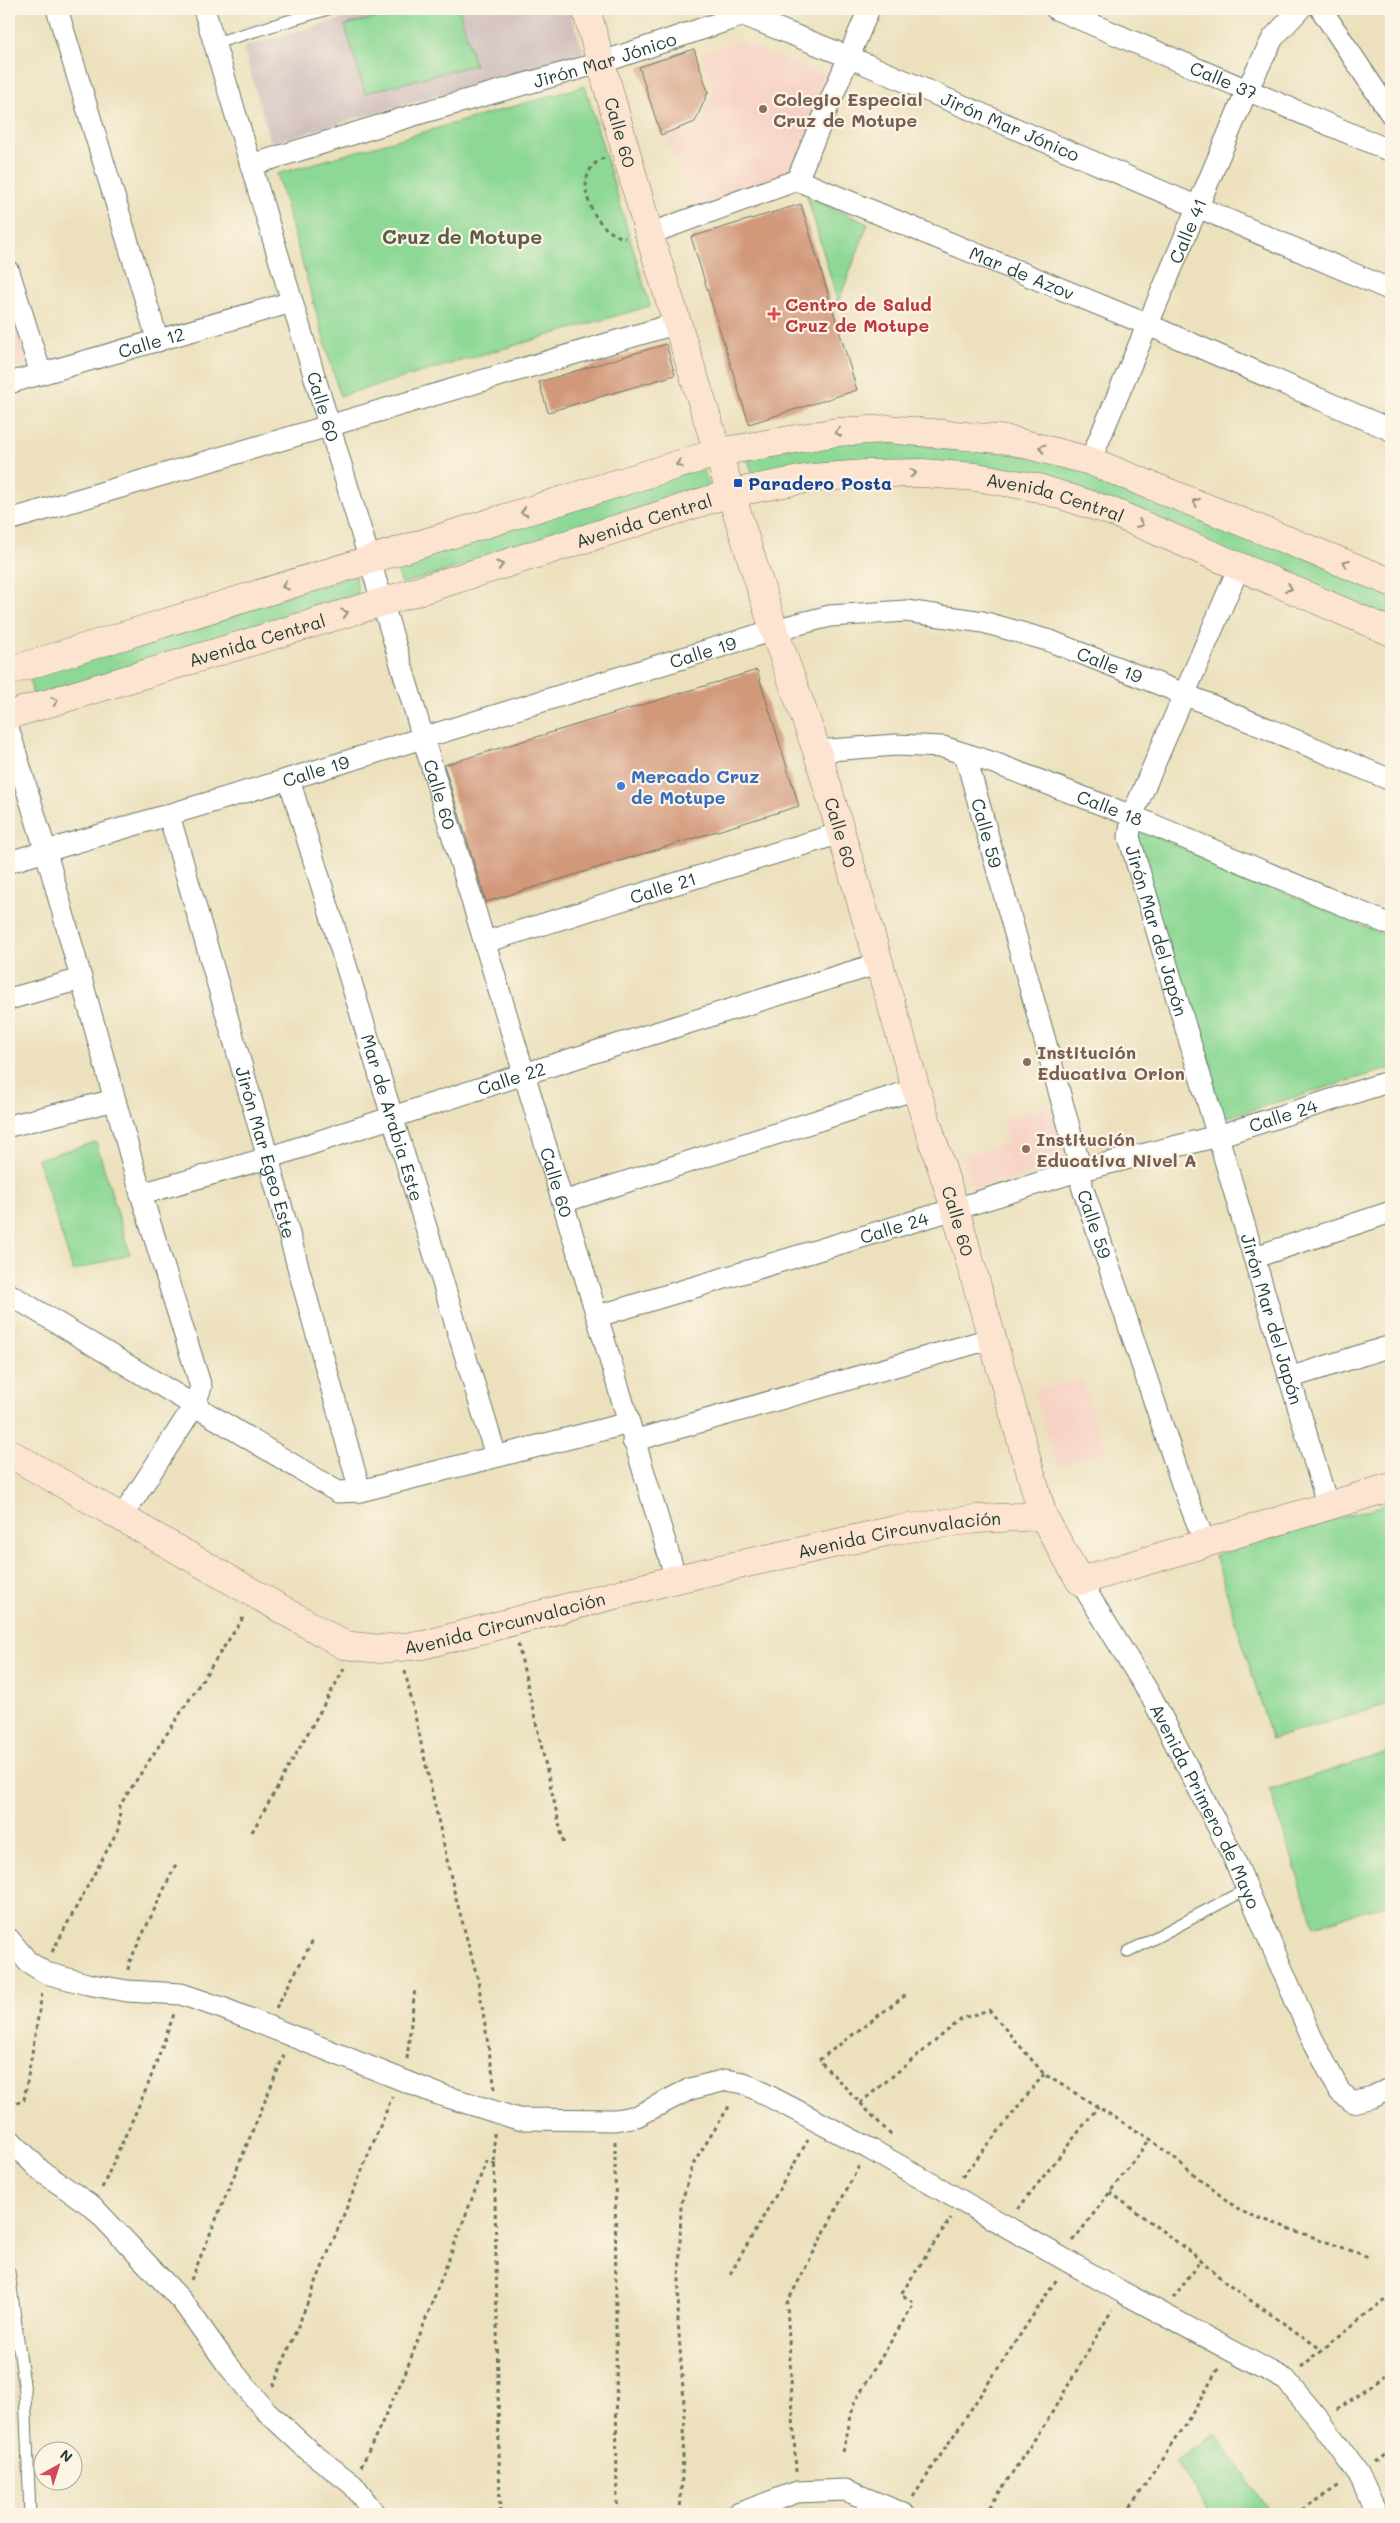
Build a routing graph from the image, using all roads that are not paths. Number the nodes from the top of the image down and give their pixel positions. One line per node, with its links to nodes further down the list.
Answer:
1 (57, 9): 25 (street)
2 (204, 9): 10 (street, Calle 60)
3 (328, 9): 10 (lane)
4 (586, 9): 12 (street, Calle 60)
5 (869, 9): 11 (street)
6 (1056, 9): 13 (street, Calle 37)
7 (1300, 9): 13 (street, Calle 41)
8 (1321, 9): 14 (street)
9 (741, 12): 11 (street, Jirón Mar Jónico); 12 (street, Jirón Mar Jónico)
10 (214, 44): 16 (street, Calle 60)
11 (849, 57): 17 (street); 18 (street, Jirón Mar Jónico)
12 (603, 62): 16 (street, Jirón Mar Jónico); 19 (street, Calle 60)
13 (1247, 90): 15 (street, Calle 37); 18 (street, Calle 41)
14 (1391, 114)
15 (1391, 151)
16 (250, 165): 22 (street, Calle 60)
17 (797, 180): 19 (street); 24 (street, Mar de Azov)
18 (1197, 208): 21 (street, Jirón Mar Jónico); 24 (street, Calle 41)
19 (649, 234): 23 (street, Calle 60)
20 (9, 272): 26 (street)
21 (1391, 290)
22 (292, 302): 25 (street, Calle 12); 28 (street, Calle 60)
23 (678, 323): 28 (street); 30 (street, Calle 60)
24 (1146, 324): 29 (street, Mar de Azov); 31 (street, Calle 41)
25 (158, 341): 26 (street, Calle 12)
26 (41, 374): 27 (street, Calle 12)
27 (9, 383)
28 (330, 426): 33 (street); 34 (street, Calle 60)
29 (1391, 430)
30 (719, 452): 31 (street, one-way to 30); 32 (street, Calle 60); 34 (street, one-way to 34)
31 (1090, 461): 36 (street, one-way to 31)
32 (731, 493): 35 (street, Avenida Central, one-way to 35); 37 (street, Avenida Central, one-way to 32); 38 (street, Calle 60)
33 (9, 520)
34 (370, 560): 37 (street, Calle 60); 40 (street, one-way to 40)
35 (1238, 566): 39 (street, Avenida Central, one-way to 39); 41 (street, Jirón Mar del Japón)
36 (1391, 582)
37 (383, 602): 42 (street, Avenida Central, one-way to 37); 44 (street, Calle 60)
38 (774, 630): 41 (street, Calle 19); 44 (street, Calle 19); 45 (street, Calle 60)
39 (1391, 632)
40 (9, 671)
41 (1184, 694): 48 (street, Calle 19); 50 (street, Jirón Mar del Japón)
42 (9, 715)
43 (9, 731): 52 (street)
44 (423, 736): 47 (street, Calle 19); 55 (street, Calle 60)
45 (817, 751): 46 (street, Calle 18); 51 (street, Calle 60)
46 (965, 754): 50 (street, Calle 18); 67 (street, Calle 59)
47 (289, 779): 49 (street, Calle 19); 63 (street, Mar de Arabia Este)
48 (1391, 780)
49 (169, 815): 52 (street, Calle 19); 66 (street, Jirón Mar Egeo Este)
50 (1132, 816): 54 (street, Calle 18); 65 (street, Jirón Mar del Japón)
51 (841, 833): 55 (street, Calle 21); 56 (street, Calle 60)
52 (46, 852): 53 (street, Calle 19); 57 (street)
53 (9, 862)
54 (1391, 925)
55 (485, 942): 59 (street, Calle 60)
56 (880, 963): 59 (street, Calle 22); 61 (street, Calle 60)
57 (81, 979): 58 (street); 62 (street)
58 (9, 999)
59 (524, 1074): 63 (street, Calle 22); 69 (street, Calle 60)
60 (1391, 1082): 65 (street, Calle 24)
61 (916, 1089): 69 (street); 70 (street, Calle 60)
62 (115, 1100): 64 (street); 68 (street)
63 (393, 1118): 66 (street, Calle 22); 81 (street, Mar de Arabia Este)
64 (9, 1126)
65 (1218, 1136): 67 (street, Calle 24); 72 (street, Jirón Mar del Japón)
66 (268, 1158): 68 (street, Calle 22); 83 (street, Jirón Mar Egeo Este)
67 (1081, 1170): 70 (street, Calle 24); 87 (street, Calle 59)
68 (141, 1194): 78 (street)
69 (563, 1202): 74 (street, Calle 60)
70 (955, 1210): 74 (street, Calle 24); 75 (street, Calle 60)
71 (1391, 1212): 72 (street)
72 (1255, 1257): 77 (street, Jirón Mar del Japón)
73 (9, 1294): 78 (street)
74 (598, 1316): 79 (street, Calle 60)
75 (992, 1338): 79 (street); 85 (street, Calle 60)
76 (1391, 1346): 77 (street)
77 (1289, 1378): 84 (street, Jirón Mar del Japón)
78 (194, 1406): 83 (street); 86 (street)
79 (631, 1432): 81 (street); 88 (street, Calle 60)
80 (9, 1453): 86 (street, Avenida Circunvalación)
81 (496, 1456): 83 (street)
82 (1391, 1487): 84 (street)
83 (360, 1491)
84 (1328, 1507): 87 (street)
85 (1043, 1516): 88 (street, Avenida Circunvalación); 89 (street, Avenida Primero de Mayo)
86 (122, 1517): 88 (street, Avenida Circunvalación)
87 (1205, 1544): 89 (street)
88 (676, 1579)
89 (1080, 1581): 90 (street, Avenida Primero de Mayo)
90 (1246, 1889): 92 (lane); 93 (street, Avenida Primero de Mayo)
91 (9, 1939): 100 (street)
92 (1128, 1952)
93 (1391, 2088)
94 (9, 2139): 97 (street)
95 (9, 2272): 96 (lane)
96 (30, 2514)
97 (375, 2514)
98 (737, 2514): 99 (street)
99 (903, 2514)
100 (1377, 2514)

